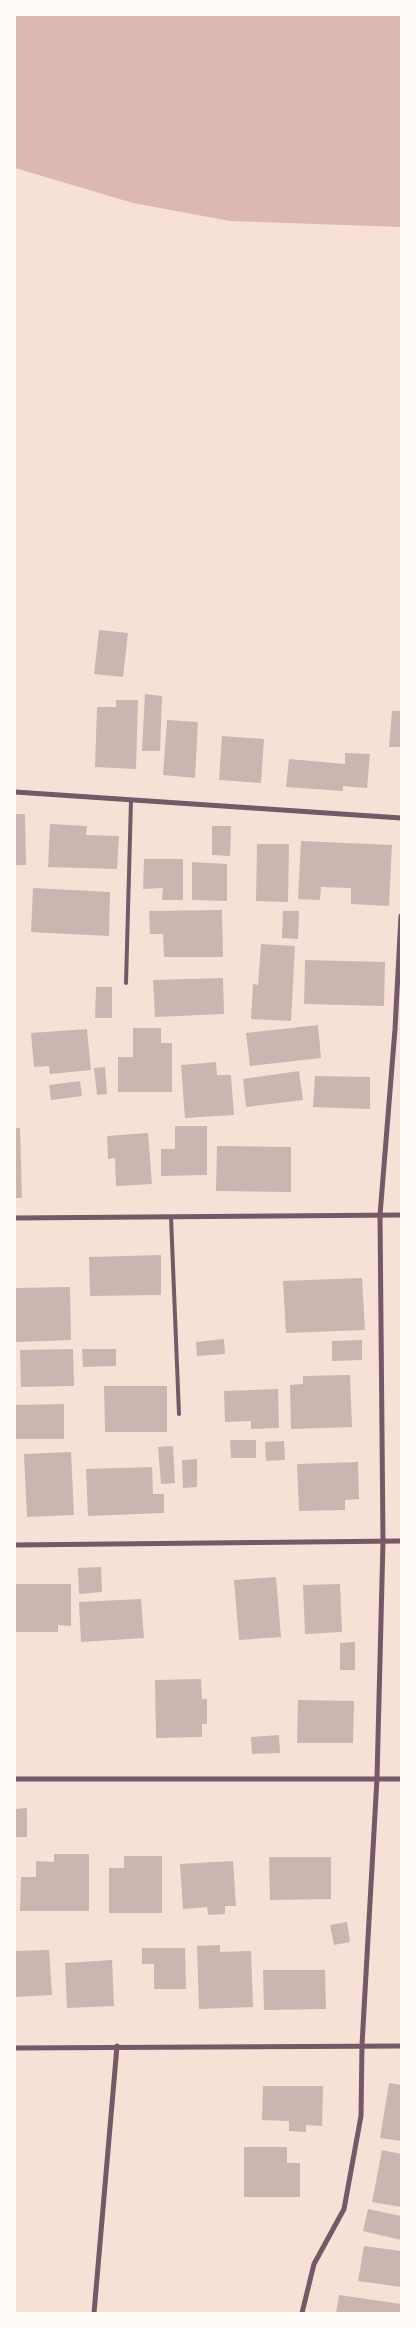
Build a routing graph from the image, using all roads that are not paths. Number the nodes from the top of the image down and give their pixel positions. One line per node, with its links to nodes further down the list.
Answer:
1 (15, 792): 2 (street)
2 (131, 800): 3 (street); 5 (lane)
3 (401, 818)
4 (401, 916): 6 (street)
5 (126, 983)
6 (398, 1029): 7 (street)
7 (380, 1215): 8 (street); 9 (street); 12 (street)
8 (401, 1215)
9 (171, 1216): 10 (street); 11 (lane)
10 (15, 1218)
11 (179, 1414)
12 (383, 1541): 13 (street); 14 (street); 15 (street)
13 (401, 1541)
14 (15, 1545)
15 (377, 1778): 16 (street); 17 (street); 18 (street)
16 (15, 1779)
17 (401, 1779)
18 (362, 2045): 19 (street); 20 (street); 23 (street)
19 (117, 2046): 21 (street); 22 (street)
20 (401, 2046)
21 (15, 2048)
22 (94, 2313)
23 (302, 2313)

